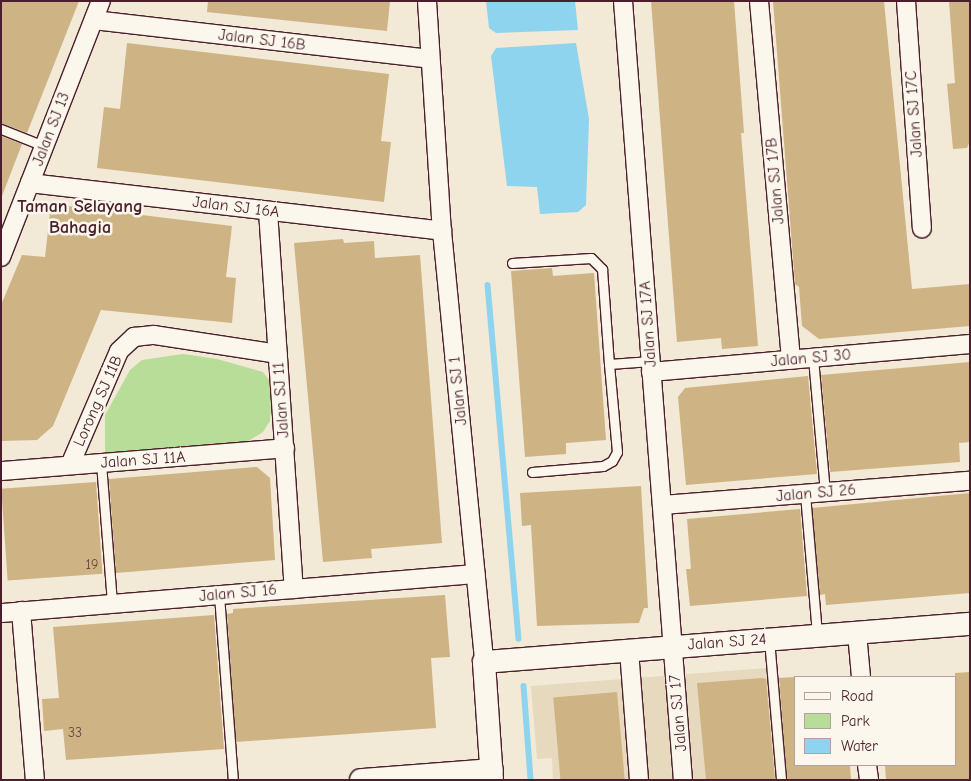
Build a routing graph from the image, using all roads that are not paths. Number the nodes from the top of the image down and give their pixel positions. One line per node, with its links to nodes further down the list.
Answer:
1 (101, 1): 6 (street, Jalan SJ 13)
2 (426, 1): 7 (street, Jalan SJ 1)
3 (623, 1): 21 (street, Jalan SJ 17A)
4 (759, 1): 19 (street, Jalan SJ 17B)
5 (906, 1): 12 (street, Jalan SJ 17C)
6 (94, 20): 7 (street, Jalan SJ 16B); 9 (street, Jalan SJ 13)
7 (430, 59): 13 (street, Jalan SJ 1)
8 (1, 129): 9 (lane)
9 (44, 146): 10 (street, Jalan SJ 13)
10 (30, 183): 11 (street, Jalan SJ 16A); 14 (street, Jalan SJ 13)
11 (268, 211): 13 (street, Jalan SJ 16A); 17 (street, Jalan SJ 11)
12 (922, 228)
13 (442, 231): 31 (street, Jalan SJ 1)
14 (1, 257)
15 (512, 263): 20 (lane)
16 (970, 344): 18 (street, Jalan SJ 30)
17 (278, 354): 22 (street, Jalan SJ 11); 24 (street, Lorong SJ 11B)
18 (813, 358): 19 (street, Jalan SJ 30); 28 (lane)
19 (791, 360): 21 (street, Jalan SJ 30)
20 (609, 364): 21 (lane); 26 (lane)
21 (651, 367): 30 (street, Jalan SJ 17A)
22 (285, 448): 23 (street, Jalan SJ 11A); 32 (street, Jalan SJ 11)
23 (101, 463): 24 (street, Jalan SJ 11A); 34 (lane)
24 (70, 465): 25 (street, Jalan SJ 11A)
25 (1, 471)
26 (532, 472)
27 (970, 481): 28 (street, Jalan SJ 26)
28 (825, 492): 29 (street, Jalan SJ 26)
29 (805, 494): 30 (street, Jalan SJ 26); 39 (lane)
30 (662, 505): 41 (street, Jalan SJ 17A)
31 (475, 574): 32 (street, Jalan SJ 16); 43 (street, Jalan SJ 1)
32 (294, 589): 33 (street, Jalan SJ 16)
33 (219, 595): 34 (street, Jalan SJ 16); 49 (lane)
34 (112, 603): 35 (street, Jalan SJ 16)
35 (21, 611): 36 (street, Jalan SJ 16); 48 (street)
36 (1, 613)
37 (970, 624): 38 (street, Jalan SJ 24)
38 (857, 633): 39 (street, Jalan SJ 24); 44 (street)
39 (817, 636): 40 (street, Jalan SJ 24)
40 (769, 639): 41 (street, Jalan SJ 24); 53 (lane)
41 (672, 646): 42 (street, Jalan SJ 24); 52 (street, Jalan SJ 17)
42 (628, 650): 43 (street, Jalan SJ 24); 51 (street)
43 (484, 662): 46 (street, Jalan SJ 1)
44 (861, 676)
45 (868, 766): 54 (street)
46 (492, 775): 47 (street)
47 (386, 779): 50 (street)
48 (35, 780)
49 (233, 780)
50 (361, 780)
51 (639, 780)
52 (683, 780)
53 (780, 780)
54 (869, 780)

